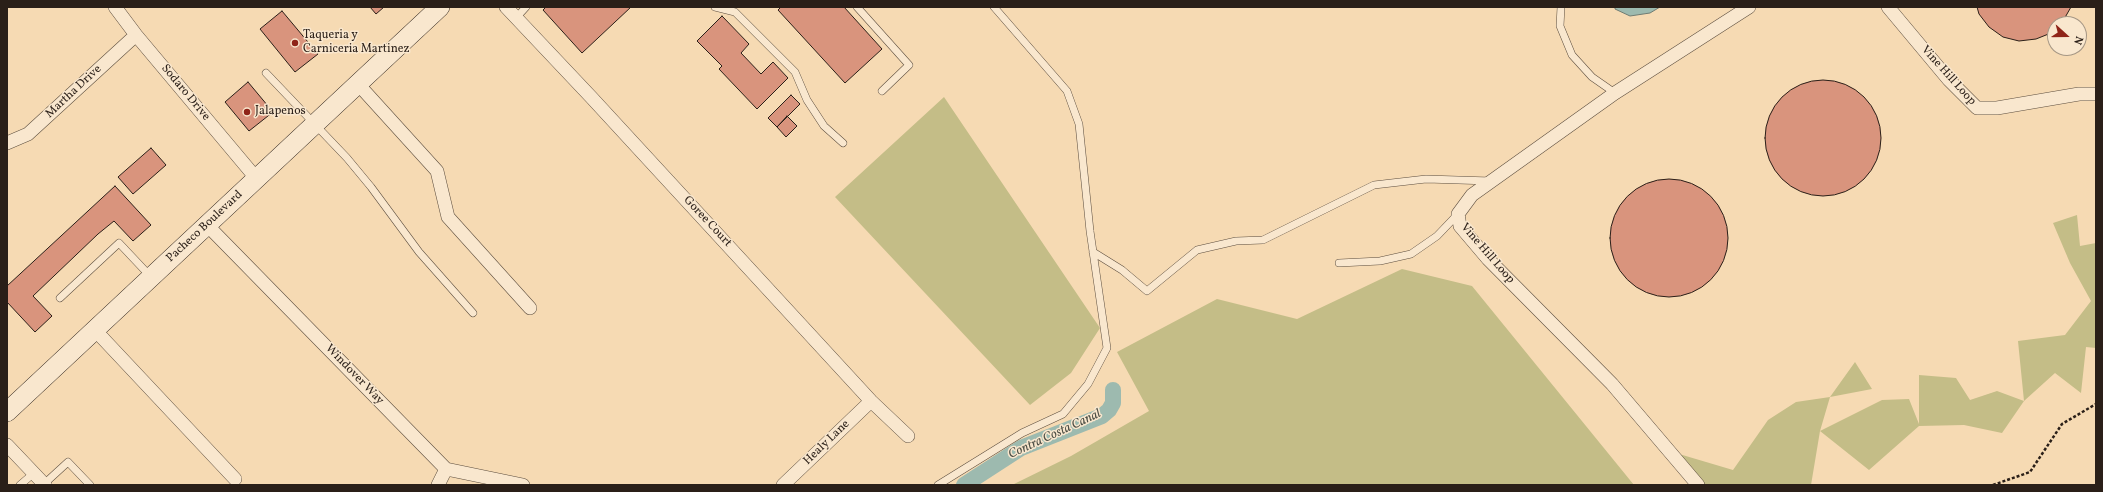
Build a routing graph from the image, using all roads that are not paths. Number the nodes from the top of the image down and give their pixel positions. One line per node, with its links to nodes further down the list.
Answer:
1 (115, 7): 12 (street, Sodaro Drive)
2 (506, 7): 11 (street, Goree Court)
3 (526, 7): 11 (lane)
4 (715, 7): 20 (lane)
5 (857, 7): 15 (lane)
6 (994, 7): 25 (lane)
7 (1561, 7): 16 (lane)
8 (1748, 7): 16 (street, Vine Hill Loop)
9 (1888, 7): 17 (street, Vine Hill Loop)
10 (433, 10): 14 (main road, Pacheco Boulevard)
11 (516, 18): 32 (street, Goree Court)
12 (136, 35): 19 (street, Martha Drive); 21 (street, Sodaro Drive)
13 (266, 73): 18 (lane)
14 (358, 84): 18 (main road, Pacheco Boulevard); 29 (street)
15 (882, 91)
16 (1614, 93): 22 (street, Vine Hill Loop)
17 (2096, 94)
18 (315, 124): 21 (main road, Pacheco Boulevard); 30 (lane)
19 (7, 143)
20 (843, 143)
21 (256, 178): 24 (main road, Pacheco Boulevard)
22 (1492, 181): 23 (street, Vine Hill Loop); 25 (lane)
23 (1458, 214): 26 (lane); 46 (street, Vine Hill Loop)
24 (207, 225): 27 (main road, Pacheco Boulevard); 36 (street, Windover Way)
25 (1092, 252): 45 (lane)
26 (1339, 263)
27 (151, 277): 28 (lane); 31 (main road, Pacheco Boulevard)
28 (60, 298)
29 (530, 308)
30 (473, 313)
31 (95, 330): 33 (main road, Pacheco Boulevard); 38 (street)
32 (871, 401): 34 (street, Goree Court); 44 (street, Healy Lane)
33 (7, 412)
34 (908, 436)
35 (7, 445): 37 (street)
36 (446, 469): 42 (street); 43 (street)
37 (34, 473): 39 (lane); 40 (street)
38 (235, 479)
39 (20, 485)
40 (45, 485): 41 (lane)
41 (90, 485)
42 (438, 485)
43 (523, 485)
44 (783, 485)
45 (938, 485)
46 (1698, 485)

